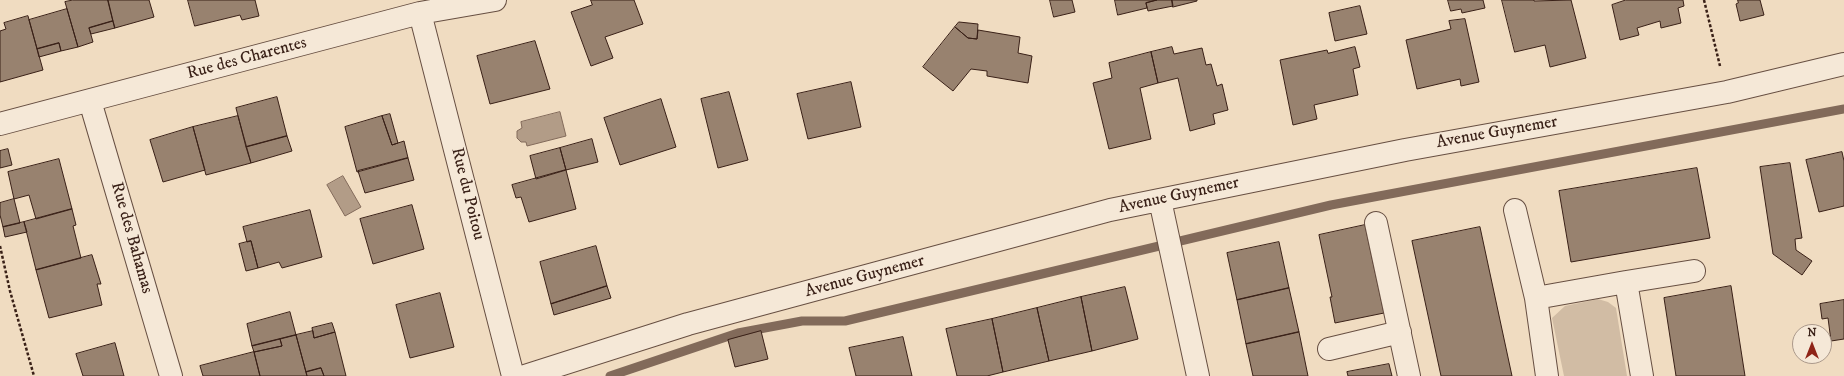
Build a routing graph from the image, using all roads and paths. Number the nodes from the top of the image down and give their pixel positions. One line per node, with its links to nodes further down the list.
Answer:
1 (495, 0): 3 (street, Rue des Charentes)
2 (1704, 0): 5 (path)
3 (420, 13): 6 (street, Rue des Charentes); 19 (street, Rue du Poitou)
4 (1844, 64): 5 (street, Avenue Guynemer)
5 (1727, 92): 8 (street, Avenue Guynemer)
6 (90, 101): 7 (street, Rue des Charentes); 18 (street, Rue des Bahamas)
7 (0, 124)
8 (1160, 200): 20 (street, Avenue Guynemer); 21 (street)
9 (1515, 210): 14 (street)
10 (1376, 223): 15 (street)
11 (0, 246): 17 (path)
12 (1694, 271): 13 (street)
13 (1626, 282): 14 (street); 24 (street)
14 (1536, 298): 23 (street)
15 (1400, 332): 16 (street); 22 (street)
16 (1329, 349)
17 (34, 376)
18 (171, 376)
19 (514, 376)
20 (525, 376)
21 (1198, 376)
22 (1409, 376)
23 (1547, 376)
24 (1642, 376)

